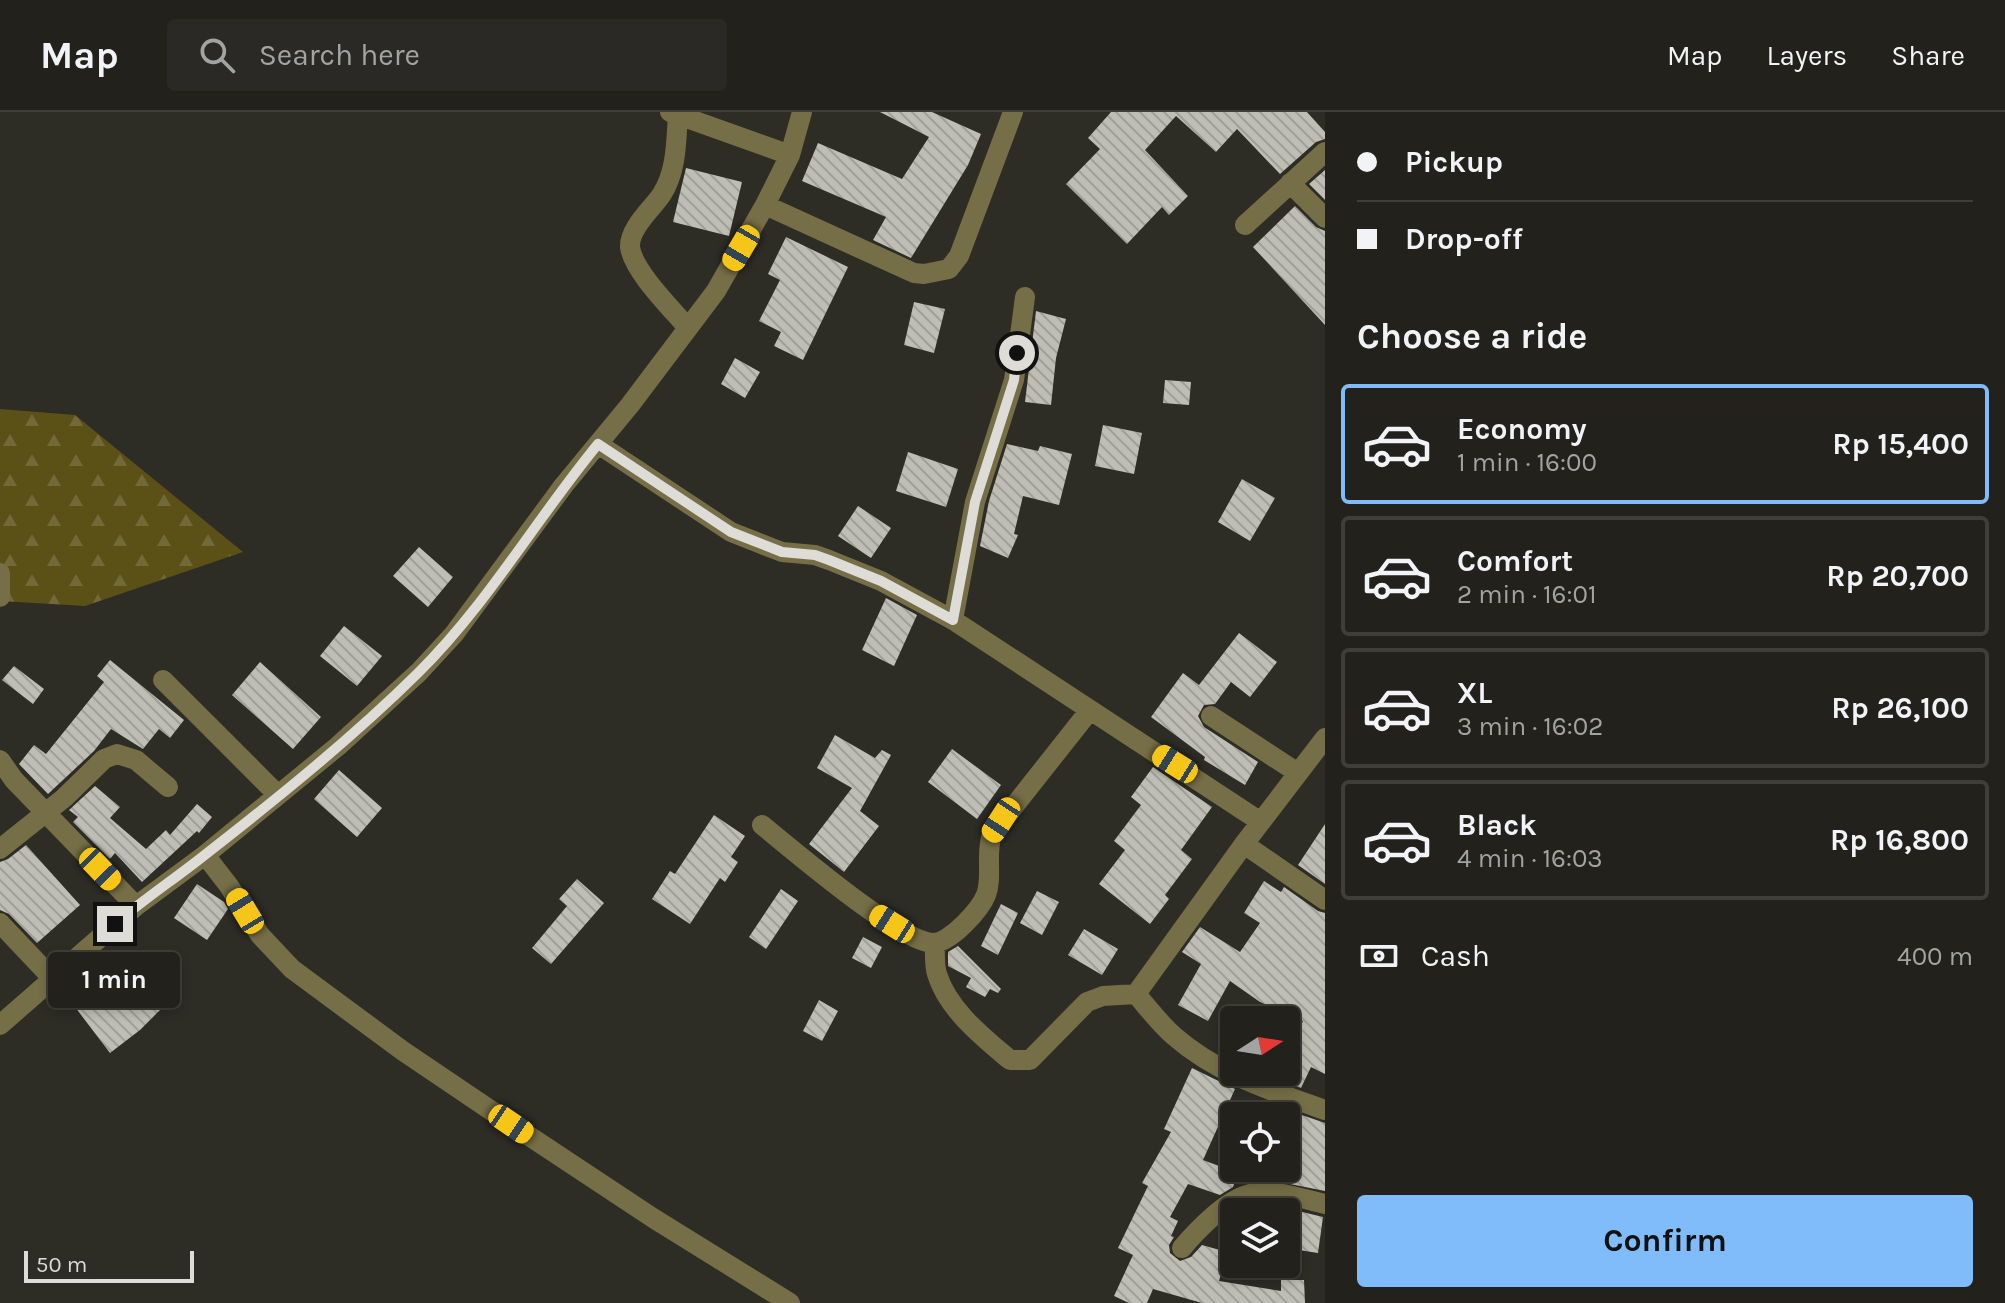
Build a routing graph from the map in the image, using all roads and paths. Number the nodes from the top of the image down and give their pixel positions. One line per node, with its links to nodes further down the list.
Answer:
1 (802, 112): 5 (street)
2 (1013, 112): 7 (street)
3 (674, 113): 5 (street); 11 (street)
4 (1325, 152): 6 (street)
5 (790, 155): 7 (street)
6 (1290, 183): 8 (street); 9 (street)
7 (765, 205): 11 (street)
8 (1325, 218)
9 (1245, 225)
10 (1025, 297): 15 (street)
11 (688, 328): 12 (street)
12 (598, 444): 15 (street); 23 (street)
13 (0, 573): 14 (street)
14 (0, 597)
15 (953, 620): 17 (street)
16 (163, 680): 23 (street)
17 (1090, 710): 25 (street); 33 (street)
18 (1211, 716): 21 (street)
19 (1325, 738): 21 (street)
20 (0, 760): 24 (street)
21 (1298, 773): 25 (street)
22 (168, 787): 24 (street)
23 (278, 795): 29 (street)
24 (46, 813): 28 (street); 31 (street)
25 (1261, 822): 27 (street)
26 (762, 825): 33 (street)
27 (1244, 844): 30 (street); 35 (street)
28 (0, 849)
29 (205, 855): 31 (street); 40 (street)
30 (1325, 900)
31 (136, 906): 34 (street)
32 (0, 923): 34 (street)
33 (935, 943): 35 (street)
34 (52, 978): 36 (street)
35 (1136, 994): 37 (street)
36 (0, 1025)
37 (1325, 1110)
38 (1325, 1204): 39 (street)
39 (1182, 1248)
40 (790, 1303)

